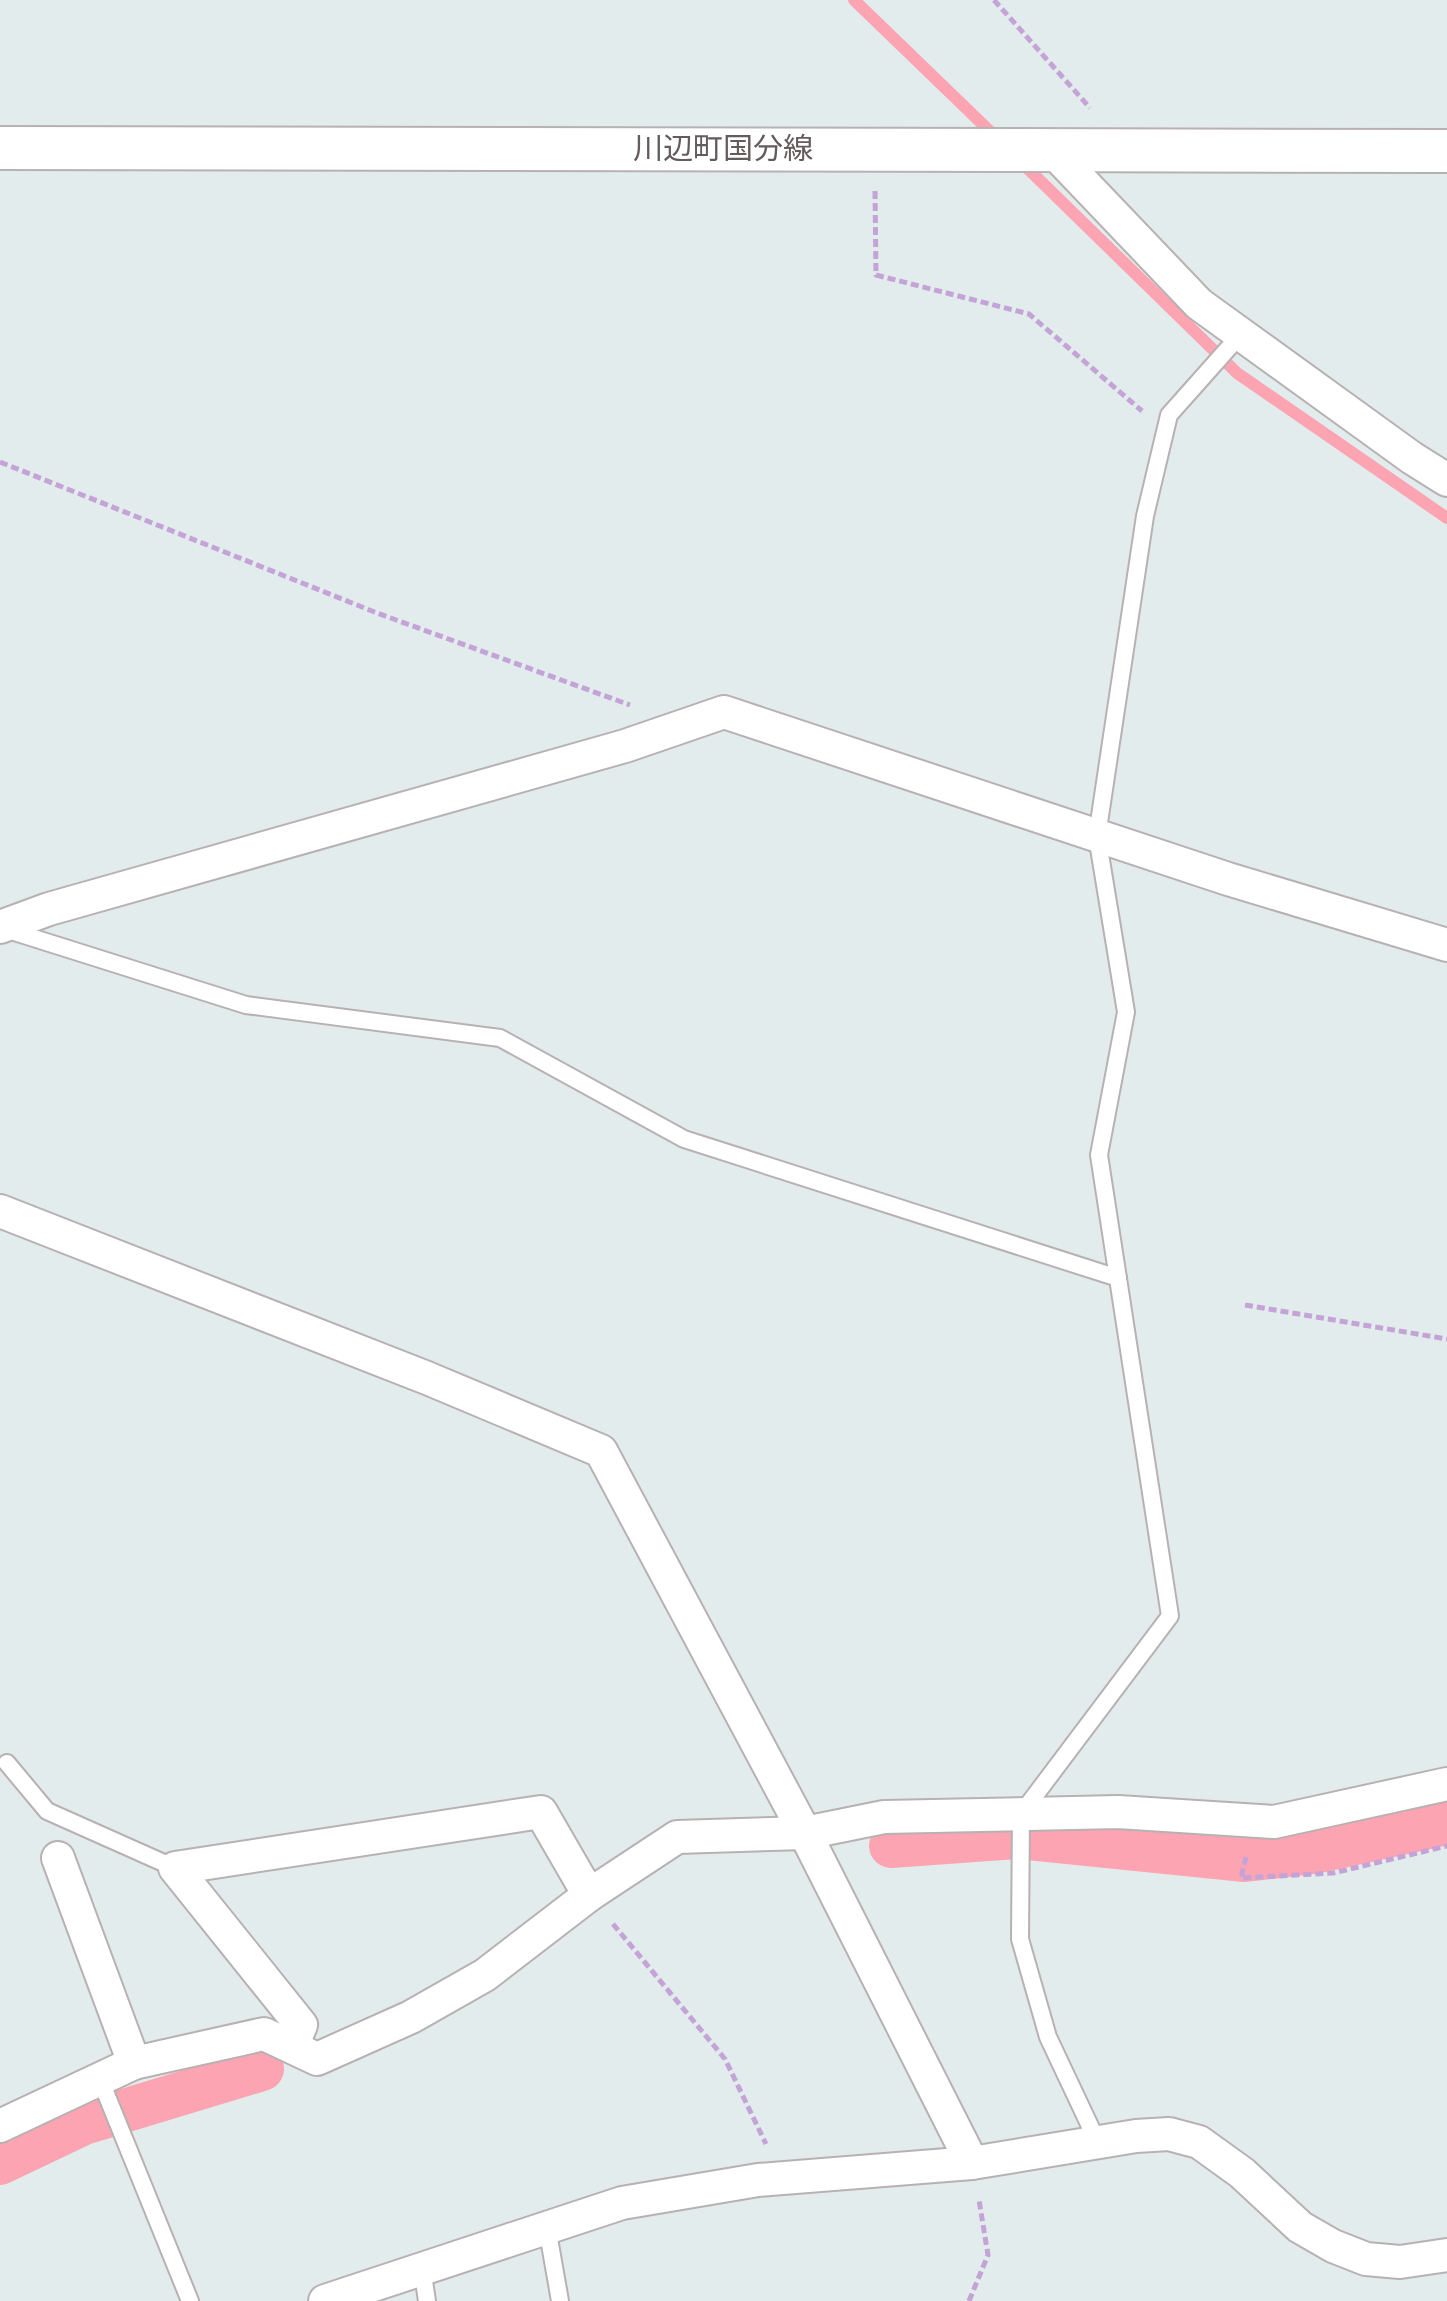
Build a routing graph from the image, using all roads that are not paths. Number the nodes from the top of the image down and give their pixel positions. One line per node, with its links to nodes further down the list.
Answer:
1 (0, 148): 2 (street, 川辺町国分線)
2 (1052, 150): 3 (street, 川辺町国分線); 4 (street)
3 (1447, 151)
4 (1241, 334): 5 (street); 6 (lane)
5 (1447, 480)
6 (1097, 836): 7 (street); 8 (street); 10 (lane)
7 (0, 927): 10 (lane)
8 (1447, 945)
9 (0, 1211): 14 (street)
10 (1118, 1278): 13 (lane)
11 (7, 1763): 16 (lane)
12 (1447, 1784): 13 (street)
13 (1021, 1816): 14 (street); 22 (lane)
14 (805, 1833): 17 (street); 23 (street)
15 (58, 1858): 19 (street)
16 (175, 1868): 17 (street); 18 (street)
17 (589, 1895): 18 (street)
18 (292, 2047): 19 (street)
19 (134, 2063): 20 (street)
20 (100, 2081): 21 (street); 27 (lane)
21 (0, 2126)
22 (1098, 2143): 23 (street); 25 (street)
23 (972, 2163): 24 (street)
24 (547, 2227): 26 (street); 30 (lane)
25 (1447, 2255)
26 (422, 2268): 28 (street); 29 (lane)
27 (190, 2301)
28 (325, 2301)
29 (427, 2301)
30 (560, 2301)

